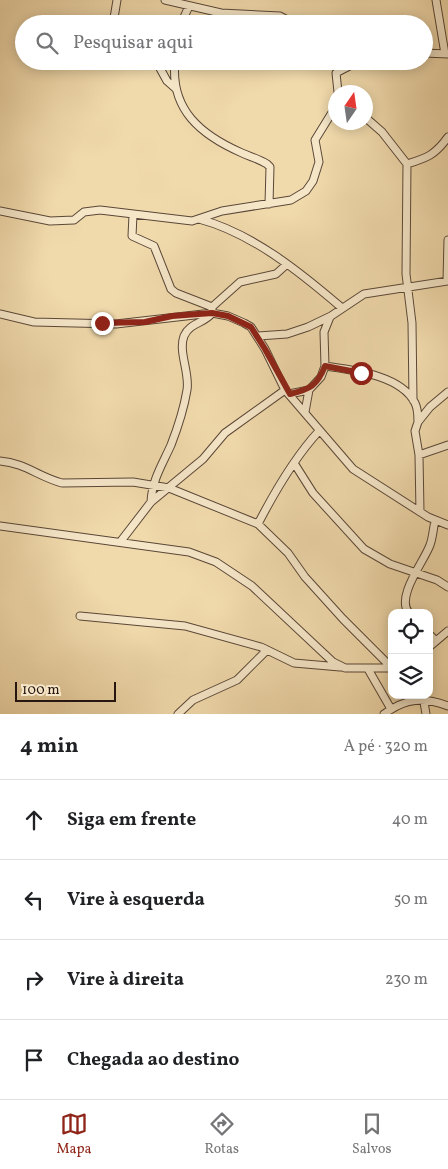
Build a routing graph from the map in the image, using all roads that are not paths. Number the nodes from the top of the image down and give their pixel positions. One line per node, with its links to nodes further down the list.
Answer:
1 (117, 0): 5 (street)
2 (165, 0): 4 (street)
3 (436, 0): 9 (street)
4 (189, 6): 6 (street); 7 (street)
5 (114, 15)
6 (185, 15)
7 (260, 15)
8 (433, 53): 9 (street)
9 (446, 54)
10 (161, 70): 14 (street)
11 (175, 70): 14 (street)
12 (342, 70): 13 (street)
13 (337, 85)
14 (176, 89): 19 (street)
15 (328, 118): 19 (street)
16 (373, 124): 18 (street)
17 (448, 137): 18 (street)
18 (407, 164): 26 (street)
19 (269, 204): 22 (street)
20 (0, 211): 21 (street)
21 (133, 215): 22 (street); 28 (street)
22 (198, 219): 24 (street)
23 (448, 240): 25 (street)
24 (286, 265): 27 (street); 28 (street)
25 (448, 281): 26 (street)
26 (406, 289): 27 (street); 36 (street)
27 (342, 308): 30 (street)
28 (212, 310): 29 (street); 31 (street); 45 (street)
29 (0, 314)
30 (331, 316): 31 (street); 32 (street)
31 (258, 336): 34 (street)
32 (325, 366): 33 (street); 36 (street)
33 (309, 390): 34 (street); 38 (street)
34 (287, 392): 38 (street); 46 (street)
35 (448, 392): 37 (street)
36 (415, 402): 37 (street); 39 (street)
37 (430, 407): 39 (street)
38 (305, 412): 40 (street)
39 (418, 422): 42 (street)
40 (319, 431): 44 (street); 48 (street)
41 (448, 445): 42 (street)
42 (419, 455): 48 (street)
43 (0, 462): 45 (street)
44 (294, 463): 50 (street); 54 (street)
45 (152, 485): 46 (street); 47 (street)
46 (168, 488): 47 (street); 50 (street)
47 (151, 502): 53 (street)
48 (420, 512): 49 (street)
49 (434, 521): 51 (street); 54 (street)
50 (258, 524): 63 (street)
51 (448, 525)
52 (0, 526): 53 (street)
53 (121, 541): 64 (street)
54 (414, 573): 55 (street); 56 (street)
55 (448, 587)
56 (406, 609)
57 (80, 616): 62 (street)
58 (448, 630): 60 (street)
59 (433, 638): 60 (street)
60 (436, 641): 61 (street)
61 (433, 644)
62 (267, 650): 64 (street); 72 (street)
63 (388, 664)
64 (345, 668): 66 (street)
65 (388, 668): 66 (street)
66 (368, 669): 71 (street)
67 (418, 699): 71 (street)
68 (423, 699): 74 (street)
69 (429, 699): 70 (street)
70 (448, 706)
71 (391, 709): 73 (street)
72 (178, 714)
73 (384, 714)
74 (426, 714)

